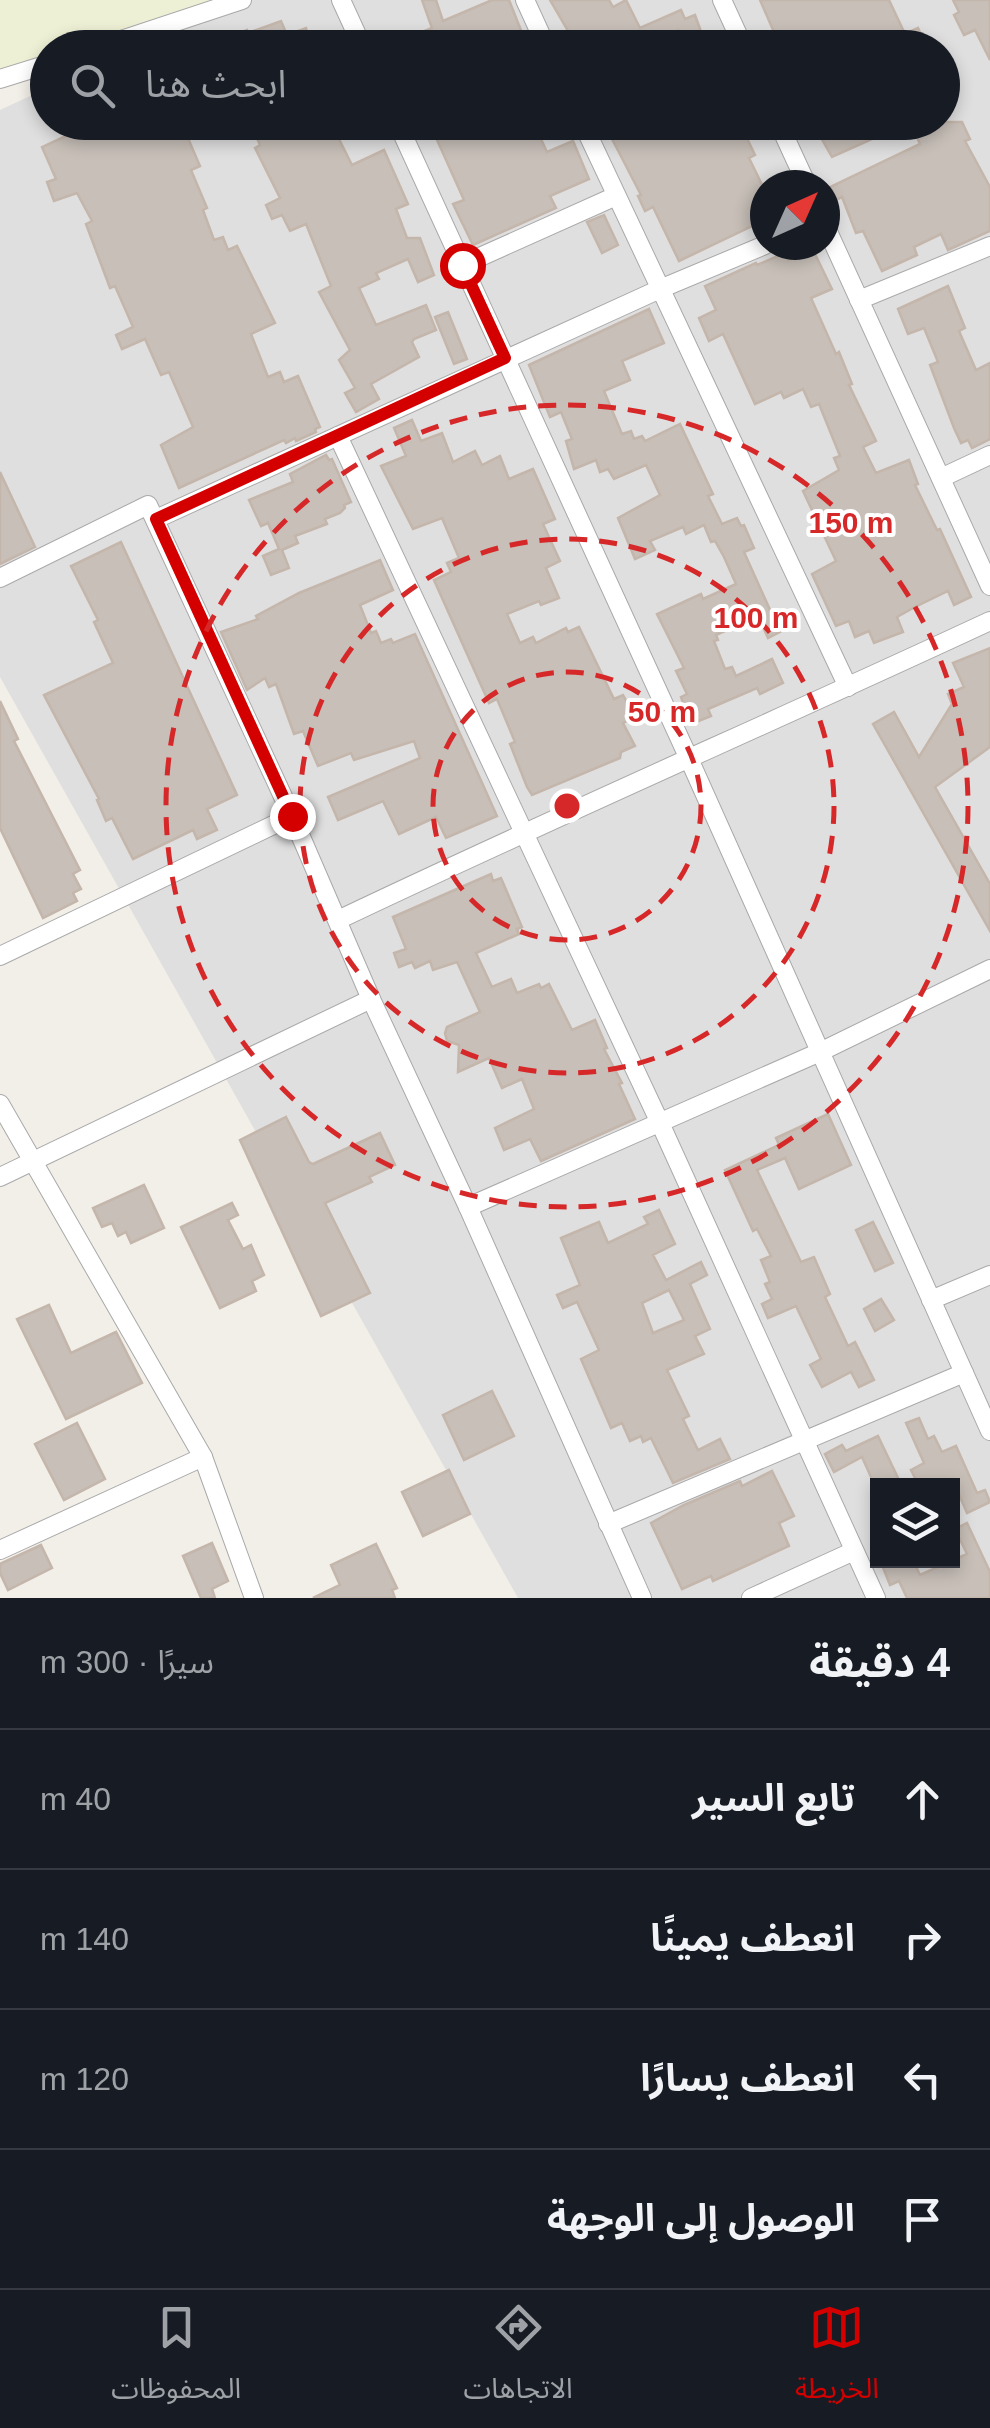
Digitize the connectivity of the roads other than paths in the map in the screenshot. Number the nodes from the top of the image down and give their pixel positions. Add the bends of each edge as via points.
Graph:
1 (242, 0) edge
2 (341, 0) edge
3 (525, 0) edge
4 (722, 0) edge
5 (151, 30) edge
6 (355, 30) edge
7 (539, 30) edge
8 (736, 30) edge
9 (30, 70) edge
10 (0, 79) edge
11 (405, 140) edge
12 (590, 140) edge
13 (786, 140) edge
14 (800, 170) edge
15 (616, 196) junction
16 (990, 246) edge
17 (750, 250) edge
18 (840, 257) edge
19 (462, 265) junction
20 (660, 288) junction
21 (860, 300) junction
22 (505, 358) junction
23 (338, 436) junction
24 (990, 455) edge
25 (940, 478) junction
26 (156, 519) junction
27 (0, 578) edge
28 (990, 586) edge
29 (990, 621) edge
30 (848, 687) junction
31 (690, 760) junction
32 (292, 816) junction
33 (523, 832) junction
34 (338, 920) junction
35 (0, 956) edge
36 (990, 969) edge
37 (370, 998) junction
38 (820, 1052) junction
39 (0, 1104) edge
40 (660, 1123) junction
41 (34, 1162) junction
42 (0, 1177) edge
43 (468, 1208) junction
44 (990, 1275) edge
45 (932, 1300) junction
46 (964, 1372) junction
47 (990, 1432) edge
48 (806, 1442) junction
49 (203, 1457) junction
50 (608, 1524) junction
51 (0, 1550) edge
52 (854, 1550) junction
53 (254, 1598) edge
54 (642, 1598) edge
55 (751, 1598) edge
56 (876, 1598) edge

1 - 5 street
2 - 6 street
3 - 7 street
4 - 8 street
9 - 10 street
11 - 19 street
12 - 15 street
13 - 14 street
15 - 19 street
15 - 20 street
16 - 21 street
17 - 20 street
18 - 21 street
19 - 22 street
20 - 22 street
20 - 30 street
21 - 25 street
22 - 23 street
22 - 31 street
23 - 26 street
23 - 33 street
24 - 25 street
25 - 28 street
26 - 27 street via 148,504
26 - 32 street
29 - 30 street
30 - 31 street
31 - 33 street
31 - 38 street
32 - 34 street
32 - 35 street
33 - 34 street
33 - 40 street
34 - 37 street
36 - 38 street
37 - 41 street
37 - 43 street
38 - 40 street
38 - 45 street
39 - 41 street
40 - 43 street
40 - 48 street
41 - 42 street
41 - 49 street
43 - 50 street
44 - 45 street
45 - 46 street
46 - 47 street
46 - 48 street
48 - 50 street
48 - 52 street
49 - 51 street
49 - 53 street
50 - 54 street
52 - 55 street
52 - 56 street

